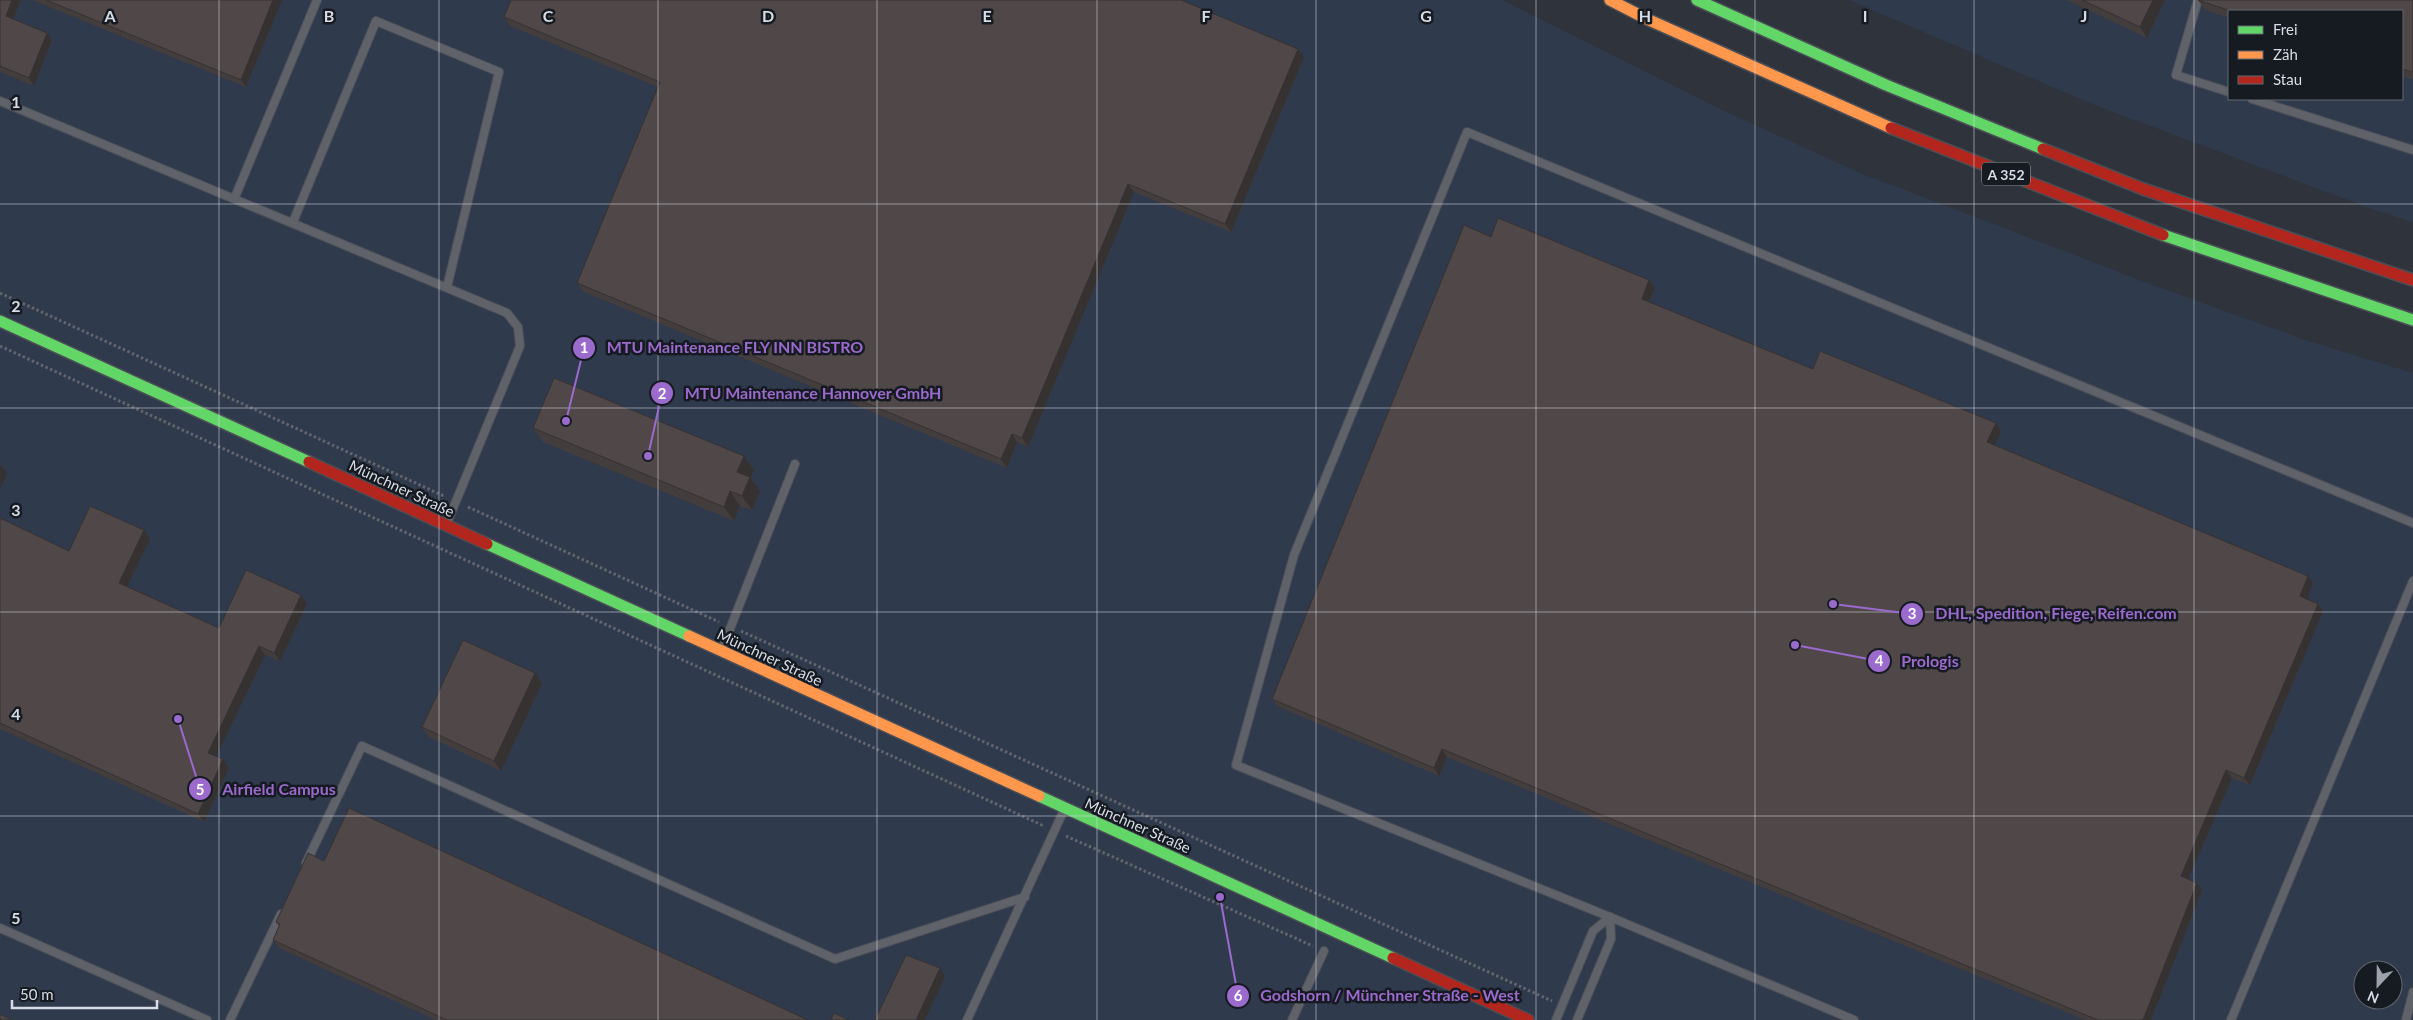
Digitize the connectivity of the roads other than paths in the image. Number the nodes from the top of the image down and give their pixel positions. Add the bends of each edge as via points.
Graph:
1 (317, 0) edge
2 (1610, 0) edge
3 (1697, 0) edge
4 (2198, 0) edge
5 (2228, 92) edge
6 (2255, 100) edge
7 (0, 101) edge
8 (2413, 150) edge
9 (234, 198) junction
10 (293, 222) junction
11 (2413, 280) edge
12 (448, 287) junction
13 (2413, 320) edge
14 (0, 321) edge
15 (794, 464) dead end
16 (2413, 522) edge
17 (446, 525) junction
18 (2413, 581) edge
19 (722, 651) junction
20 (1065, 808) junction
21 (302, 870) edge
22 (1024, 897) junction
23 (286, 905) edge
24 (1610, 917) junction
25 (0, 928) edge
26 (1324, 951) road end
27 (2413, 992) edge
28 (207, 1020) edge
29 (230, 1020) edge
30 (968, 1020) edge
31 (1292, 1020) edge
32 (1528, 1020) edge
33 (1556, 1020) edge
34 (1577, 1020) edge
35 (1854, 1020) edge
36 (2231, 1020) edge
37 (2406, 1020) edge

1 - 9 lane
2 - 13 main road, A 352 via 1884,125 2132,225
3 - 11 main road, A 352 via 1886,85 2143,189
4 - 5 lane via 2176,75
6 - 8 lane
7 - 9 lane
9 - 10 lane
10 - 12 lane
10 - 12 lane via 376,21 499,72
12 - 17 lane via 507,313 518,327 520,346
14 - 17 main road, Münchner Straße
15 - 19 lane
16 - 24 lane via 1467,132 1294,555 1236,765
17 - 19 main road, Münchner Straße
18 - 36 lane
19 - 20 main road, Münchner Straße
20 - 22 lane
20 - 32 main road, Münchner Straße
21 - 22 lane via 362,746 835,959
22 - 30 lane
23 - 29 lane
24 - 33 lane via 1593,931
24 - 34 lane via 1610,939
24 - 35 lane
25 - 28 lane
26 - 31 lane
27 - 37 lane

